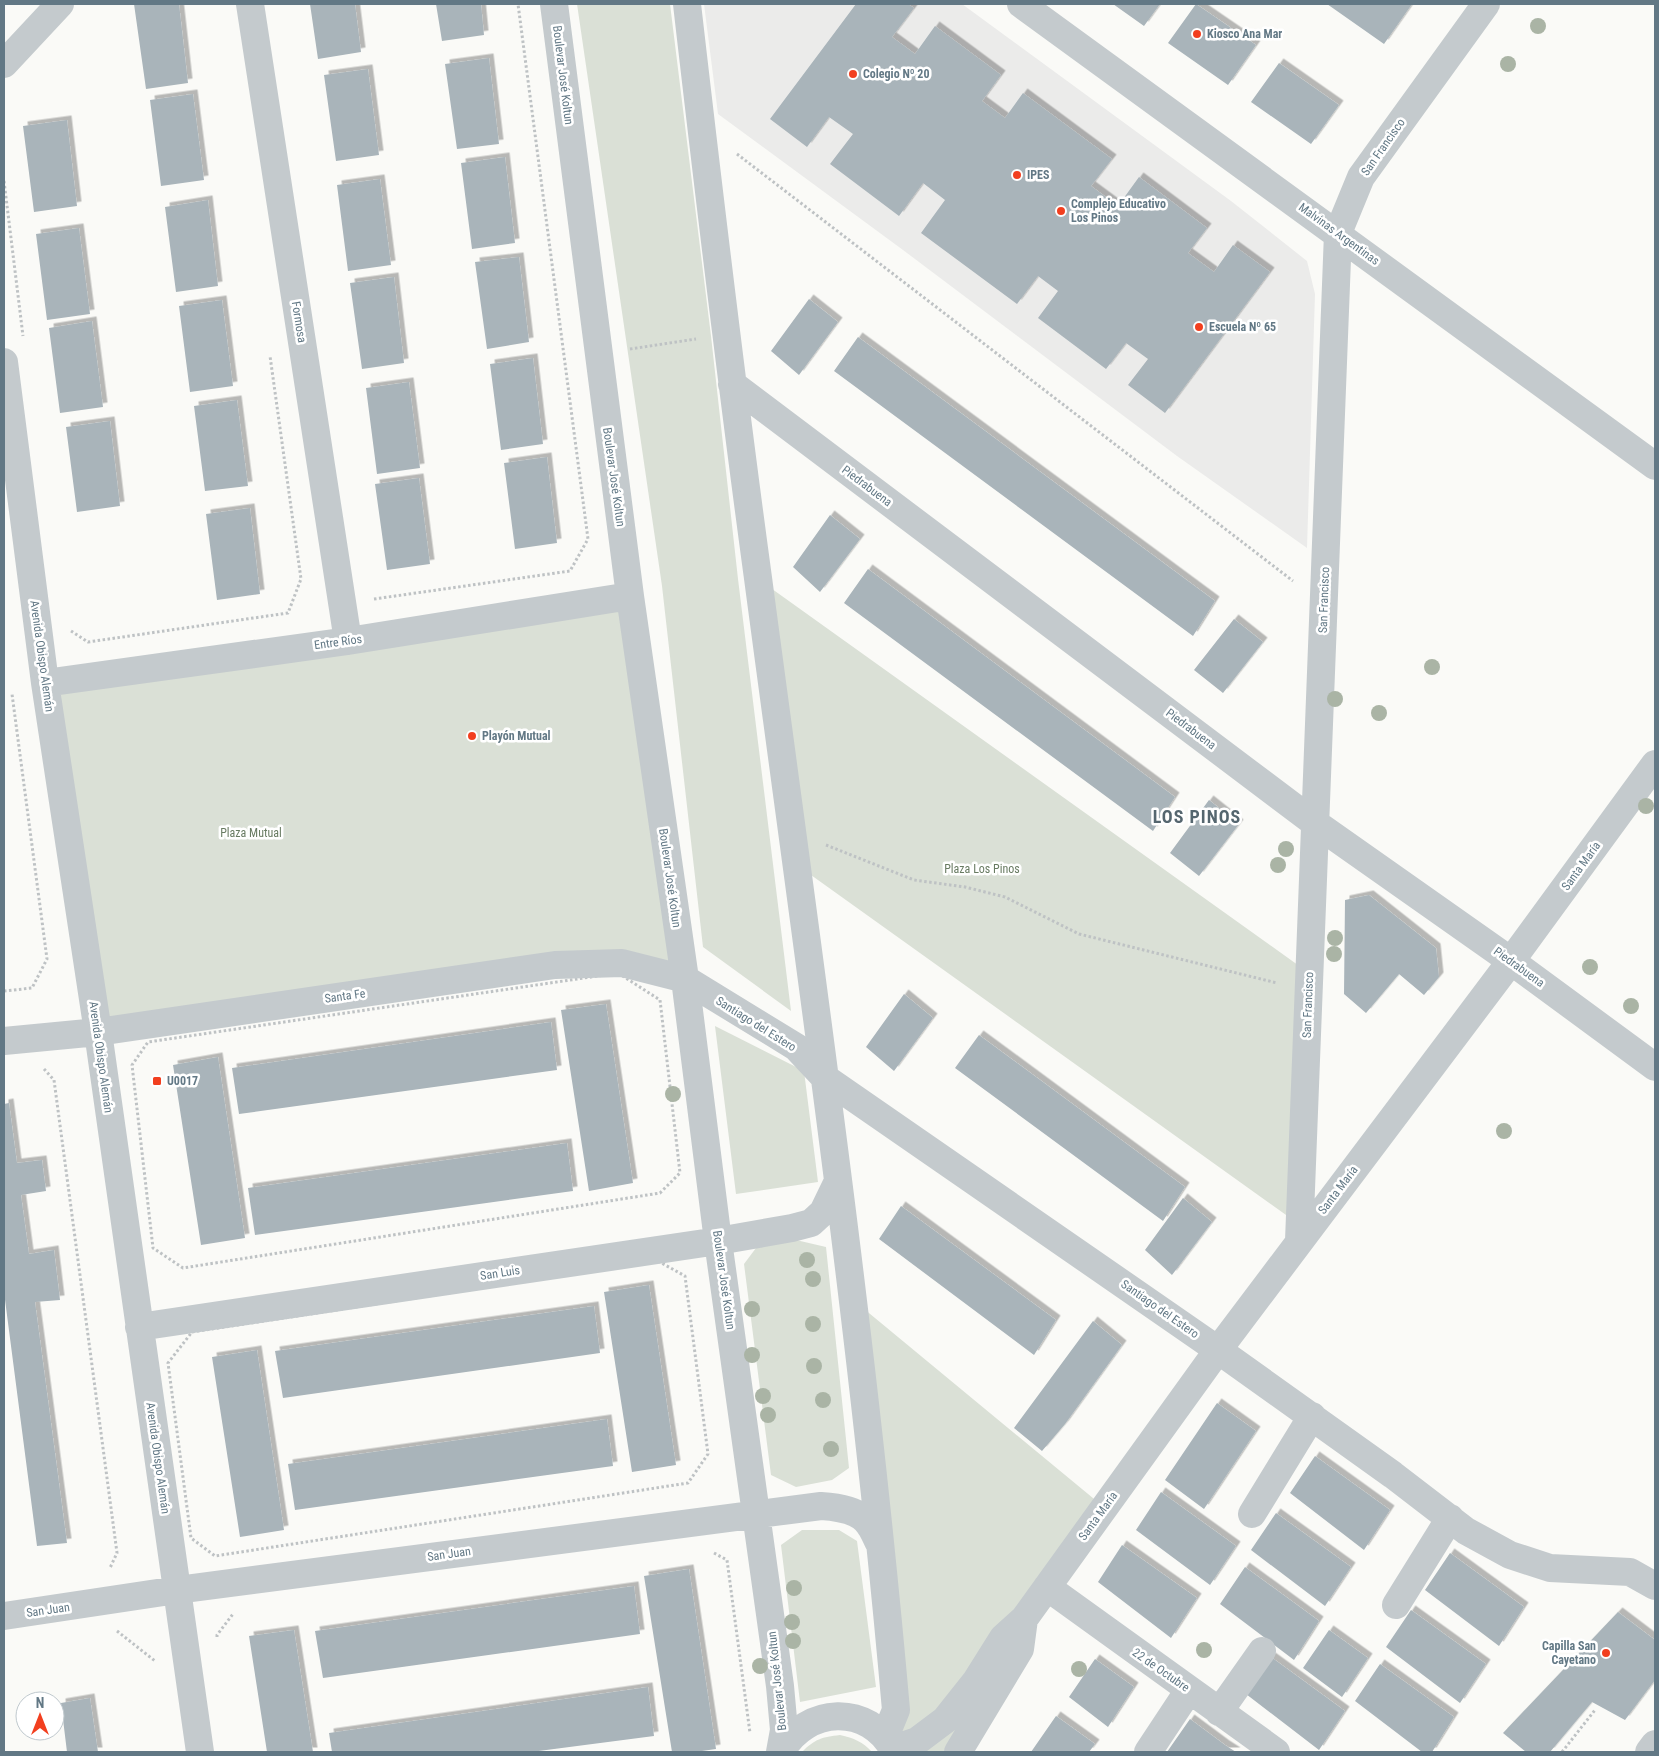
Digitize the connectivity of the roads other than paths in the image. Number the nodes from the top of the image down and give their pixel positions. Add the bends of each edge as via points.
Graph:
1 (60, 4) edge
2 (250, 4) edge
3 (554, 4) edge
4 (687, 4) edge
5 (1021, 4) edge
6 (1486, 4) edge
7 (4, 64) edge
8 (1338, 233) junction
9 (4, 362) edge
10 (732, 384) junction
11 (1655, 466) edge
12 (630, 596) junction
13 (348, 641) junction
14 (45, 682) junction
15 (1655, 764) edge
16 (1315, 823) junction
17 (1511, 961) junction
18 (685, 979) junction
19 (98, 1032) junction
20 (4, 1041) edge
21 (1655, 1067) edge
22 (826, 1078) junction
23 (838, 1181) junction
24 (718, 1240) junction
25 (1299, 1241) junction
26 (139, 1327) junction
27 (1218, 1350) junction
28 (1312, 1416) junction
29 (756, 1514) junction
30 (1252, 1514) dead end
31 (1450, 1518) junction
32 (879, 1543) junction
33 (1655, 1586) edge
34 (1047, 1587) junction
35 (177, 1590) junction
36 (1396, 1605) dead end
37 (4, 1616) edge
38 (1024, 1619) junction
39 (1262, 1651) dead end
40 (1189, 1690) junction
41 (1219, 1712) junction
42 (1655, 1744) edge
43 (891, 1746) edge
44 (200, 1752) edge
45 (781, 1752) edge
46 (958, 1752) edge
47 (1148, 1752) edge
48 (1276, 1752) edge
49 (1649, 1752) edge

1 - 7 street
2 - 13 street, Formosa
3 - 12 street, Boulevar José Koltun
4 - 10 street
5 - 8 street, Malvinas Argentinas
6 - 8 street, San Francisco via 1361,177
8 - 11 street, Malvinas Argentinas
8 - 16 street, San Francisco
9 - 14 street, Avenida Obispo Alemán
10 - 16 street, Piedrabuena
10 - 22 street
12 - 13 street, Entre Ríos
12 - 18 street, Boulevar José Koltun
13 - 14 street, Entre Ríos
14 - 19 street, Avenida Obispo Alemán
15 - 17 street, Santa María
16 - 17 street, Piedrabuena
16 - 25 street, San Francisco
17 - 21 street, Piedrabuena
17 - 25 street, Santa María
18 - 19 street, Santa Fe via 622,963 555,965
18 - 22 street, Santiago del Estero via 796,1047
18 - 24 street, Boulevar José Koltun
19 - 20 street, Santa Fe
19 - 26 street, Avenida Obispo Alemán
22 - 23 street
22 - 27 street, Santiago del Estero
23 - 24 street, San Luis via 824,1212 811,1223
23 - 32 street
24 - 26 street, San Luis
24 - 29 street, Boulevar José Koltun
25 - 27 street, Santa María
26 - 35 street, Avenida Obispo Alemán
27 - 28 street, Santiago del Estero
27 - 34 street, Santa María
28 - 30 street
28 - 31 street, Santiago del Estero
29 - 32 street, San Juan via 821,1506 842,1508 869,1524
29 - 35 street, San Juan
29 - 45 street, Boulevar José Koltun via 780,1686 784,1730
31 - 33 street, Santiago del Estero via 1466,1531 1510,1555 1550,1568 1630,1572
31 - 36 street
32 - 43 street via 896,1710
34 - 38 street, Santa María
34 - 40 street, 22 de Octubre
35 - 37 street, San Juan
35 - 44 street, Avenida Obispo Alemán
38 - 43 street, Santa María via 1003,1638 976,1681 945,1720 917,1741
38 - 46 street, Santa María via 1020,1649
39 - 41 street
40 - 41 street, 22 de Octubre
40 - 47 street
41 - 48 street, 22 de Octubre
42 - 49 street
43 - 45 street via 874,1726 843,1716 820,1718 802,1726

